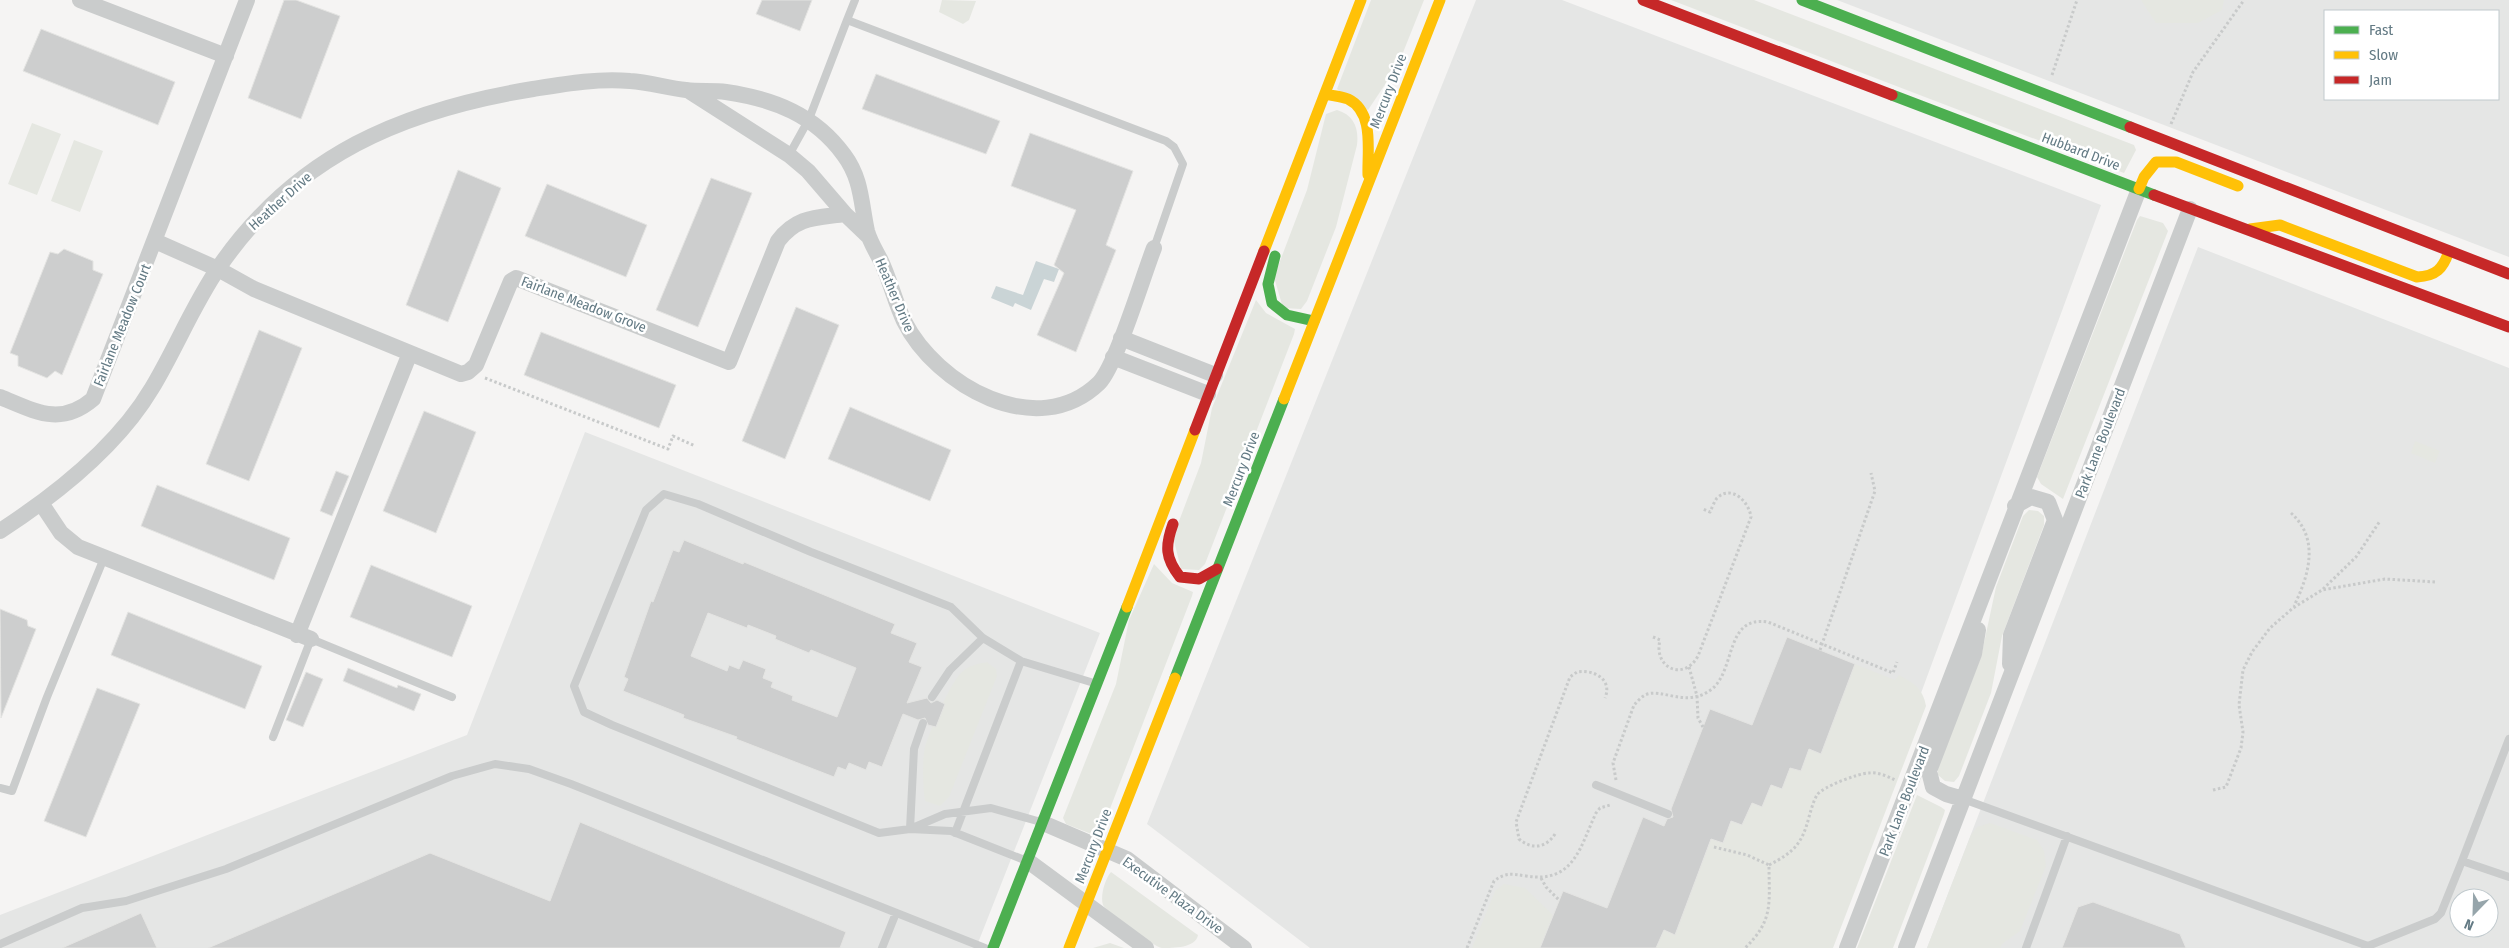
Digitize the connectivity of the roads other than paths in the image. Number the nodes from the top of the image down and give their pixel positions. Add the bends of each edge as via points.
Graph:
1 (80, 0) edge
2 (247, 0) edge
3 (855, 0) edge
4 (1361, 0) edge
5 (1440, 0) edge
6 (1643, 0) edge
7 (1802, 0) edge
8 (847, 20) junction
9 (226, 56) junction
10 (689, 91) junction
11 (1325, 94) junction
12 (809, 120) junction
13 (1314, 121) junction
14 (788, 155) junction
15 (1368, 184) junction
16 (2139, 189) junction
17 (2249, 190) dead end
18 (2190, 209) junction
19 (845, 214) junction
20 (2331, 218) dead end
21 (2376, 222) junction
22 (2246, 230) junction
23 (868, 236) junction
24 (155, 241) junction
25 (1154, 248) joint
26 (2449, 251) junction
27 (218, 269) junction
28 (2509, 274) edge
29 (1314, 321) junction
30 (2509, 328) edge
31 (1121, 338) junction
32 (410, 353) junction
33 (1113, 357) junction
34 (1215, 375) junction
35 (1208, 394) junction
36 (0, 397) edge
37 (1201, 415) junction
38 (1194, 468) dead end
39 (41, 503) junction
40 (2015, 506) junction
41 (1178, 512) dead end
42 (0, 531) edge
43 (104, 558) junction
44 (1217, 569) junction
45 (1983, 598) junction
46 (304, 637) junction
47 (983, 638) junction
48 (1021, 661) junction
49 (2010, 677) junction
50 (1099, 684) junction
51 (452, 697) dead end
52 (932, 697) dead end
53 (923, 723) dead end
54 (272, 737) dead end
55 (2509, 739) edge
56 (1596, 785) dead end
57 (0, 788) edge
58 (1963, 799) junction
59 (962, 812) junction
60 (1668, 814) dead end
61 (1043, 823) junction
62 (910, 829) junction
63 (955, 833) junction
64 (2067, 836) junction
65 (1107, 849) junction
66 (1028, 861) junction
67 (2462, 861) junction
68 (2509, 877) edge
69 (1086, 904) junction
70 (896, 913) junction
71 (0, 944) edge
72 (882, 948) edge
73 (985, 948) edge
74 (993, 948) edge
75 (1069, 948) edge
76 (1146, 948) edge
77 (1244, 948) edge
78 (1847, 948) edge
79 (1906, 948) edge
80 (2026, 948) edge

1 - 9 street
2 - 9 street, Fairlane Meadow Court
3 - 8 lane
4 - 11 street
5 - 15 street, Mercury Drive
6 - 16 street, Hubbard Drive
7 - 21 street
8 - 12 lane
8 - 25 lane via 1166,141 1174,147 1183,164
9 - 24 street, Fairlane Meadow Court
10 - 12 street, Heather Drive via 752,96 779,104
10 - 14 street, Heather Drive
10 - 27 street, Heather Drive via 628,80 570,83 466,102 419,115 380,131 303,178 262,214
11 - 13 street
11 - 15 street via 1350,100 1362,112 1368,129
12 - 14 lane
12 - 23 street, Heather Drive via 845,156 860,186
13 - 29 street via 1301,187 1267,277 1269,298 1280,312
13 - 34 street
14 - 19 street, Heather Drive via 808,171
15 - 29 street, Mercury Drive
16 - 17 street via 2156,162 2176,162
16 - 18 street, Hubbard Drive
16 - 40 street, Park Lane Boulevard
18 - 22 street, Hubbard Drive
18 - 49 street, Park Lane Boulevard
19 - 23 street, Heather Drive
19 - 32 street, Fairlane Meadow Grove via 805,220 788,227 778,241 729,362 516,278 511,281 476,365 468,372 461,374
20 - 21 street
21 - 26 street
22 - 26 street via 2280,225 2417,277 2432,277 2444,267
22 - 30 street, Hubbard Drive
23 - 33 street, Heather Drive via 915,341 933,362 959,383 1015,405 1040,408 1061,405 1081,397 1102,380
24 - 27 street
24 - 36 street, Fairlane Meadow Court via 92,399 80,410 57,416
25 - 31 street, Heather Drive
26 - 28 street
27 - 32 street via 254,289
27 - 39 street, Heather Drive via 151,390 111,440 74,477
29 - 44 street, Mercury Drive
31 - 33 street, Heather Drive
31 - 34 street
32 - 46 street
33 - 35 street
34 - 35 street
35 - 37 street
37 - 38 street
37 - 50 street
39 - 42 street, Heather Drive
39 - 43 street via 60,533 78,547
40 - 45 street, Park Lane Boulevard
40 - 49 street, Park Lane Boulevard via 2031,496 2048,502 2055,520 2011,635
41 - 44 street via 1165,547 1168,564 1180,577 1199,579
43 - 46 street
43 - 57 lane via 12,791
44 - 65 street, Mercury Drive
45 - 58 street, Park Lane Boulevard via 1974,654 1929,771 1933,787
45 - 78 street, Park Lane Boulevard
46 - 51 lane
46 - 54 lane
47 - 48 lane
47 - 52 lane via 950,670
47 - 62 lane via 951,607 698,504 664,494 646,510 574,686 584,712 612,726 878,833
48 - 50 lane
48 - 59 lane
49 - 58 street, Park Lane Boulevard
50 - 61 street
53 - 62 lane via 914,749
55 - 67 lane
56 - 60 lane
58 - 64 lane
58 - 79 street, Park Lane Boulevard
59 - 61 lane via 991,808
59 - 62 lane via 946,814
59 - 63 lane
61 - 65 street, Executive Plaza Drive
61 - 66 street
62 - 63 lane
63 - 66 lane
64 - 67 lane via 2368,946 2435,919 2441,913
64 - 80 lane
65 - 69 street, Mercury Drive
65 - 77 street, Executive Plaza Drive via 1127,859
66 - 69 street
66 - 74 street
67 - 68 lane
69 - 75 street, Mercury Drive
69 - 76 street
70 - 71 lane via 563,781 529,769 496,764 452,776 226,869 126,901 82,908
70 - 72 lane
70 - 73 lane

